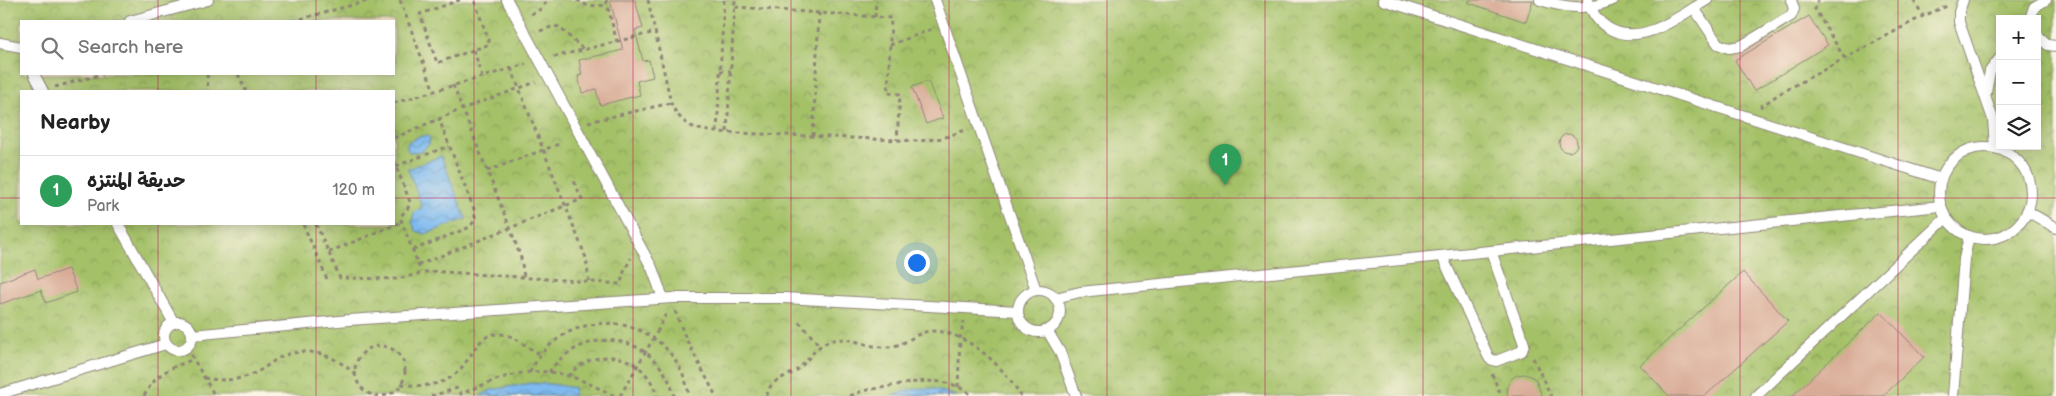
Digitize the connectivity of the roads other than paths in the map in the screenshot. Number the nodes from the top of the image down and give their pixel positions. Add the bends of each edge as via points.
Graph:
1 (208, 0) edge
2 (507, 0) edge
3 (935, 0) edge
4 (1383, 0) edge
5 (1540, 0) edge
6 (1613, 0) edge
7 (1707, 0) edge
8 (1791, 0) edge
9 (2046, 0) edge
10 (1962, 1) edge
11 (1589, 4) edge
12 (1694, 8) junction
13 (2031, 15) edge
14 (134, 20) edge
15 (2041, 39) edge
16 (0, 43) edge
17 (2056, 46) edge
18 (20, 47) edge
19 (20, 47) edge
20 (0, 50) edge
21 (1998, 60) edge
22 (35, 75) edge
23 (42, 90) edge
24 (1986, 97) junction
25 (1995, 148) junction
26 (1941, 179) junction
27 (1941, 206) junction
28 (2027, 211) junction
29 (1946, 218) junction
30 (119, 225) edge
31 (2056, 228) edge
32 (1969, 236) junction
33 (1491, 251) junction
34 (1442, 256) junction
35 (1036, 290) junction
36 (668, 298) junction
37 (1055, 298) junction
38 (1018, 311) junction
39 (174, 323) junction
40 (1047, 330) junction
41 (192, 335) junction
42 (166, 344) junction
43 (0, 394) edge
44 (1076, 396) edge
45 (1756, 396) edge
46 (1953, 396) edge

1 - 14 lane
2 - 36 lane
3 - 35 lane
4 - 26 lane
5 - 11 lane via 1568,8
6 - 11 lane
7 - 12 lane
8 - 12 lane via 1794,9 1791,16 1735,48 1718,44
9 - 13 lane via 2034,7
10 - 24 lane via 1959,12 1961,32
11 - 12 lane via 1602,24 1629,35 1656,29
15 - 17 lane via 2048,45
16 - 18 lane
19 - 20 lane
21 - 24 lane via 1990,71
22 - 23 lane
24 - 25 lane via 1995,129
25 - 26 lane via 1968,150 1951,162
25 - 28 lane via 2010,154 2022,165 2029,179 2031,195
26 - 27 lane
27 - 29 lane
27 - 33 lane
28 - 31 lane
28 - 32 lane via 2018,225 2003,235 1986,239
29 - 32 lane
29 - 45 lane
30 - 39 lane
32 - 46 lane via 1964,259
33 - 34 lane
33 - 34 lane via 1524,341 1519,353 1492,361
34 - 37 lane via 1080,292
35 - 37 lane via 1046,291
35 - 38 lane via 1025,295
36 - 38 lane via 784,298
36 - 41 lane via 349,320
37 - 40 lane via 1059,316
38 - 40 lane via 1025,326 1036,331
39 - 41 lane via 187,326
39 - 42 lane via 165,331
40 - 44 lane via 1060,352
41 - 42 lane via 187,347 178,350
42 - 43 lane

